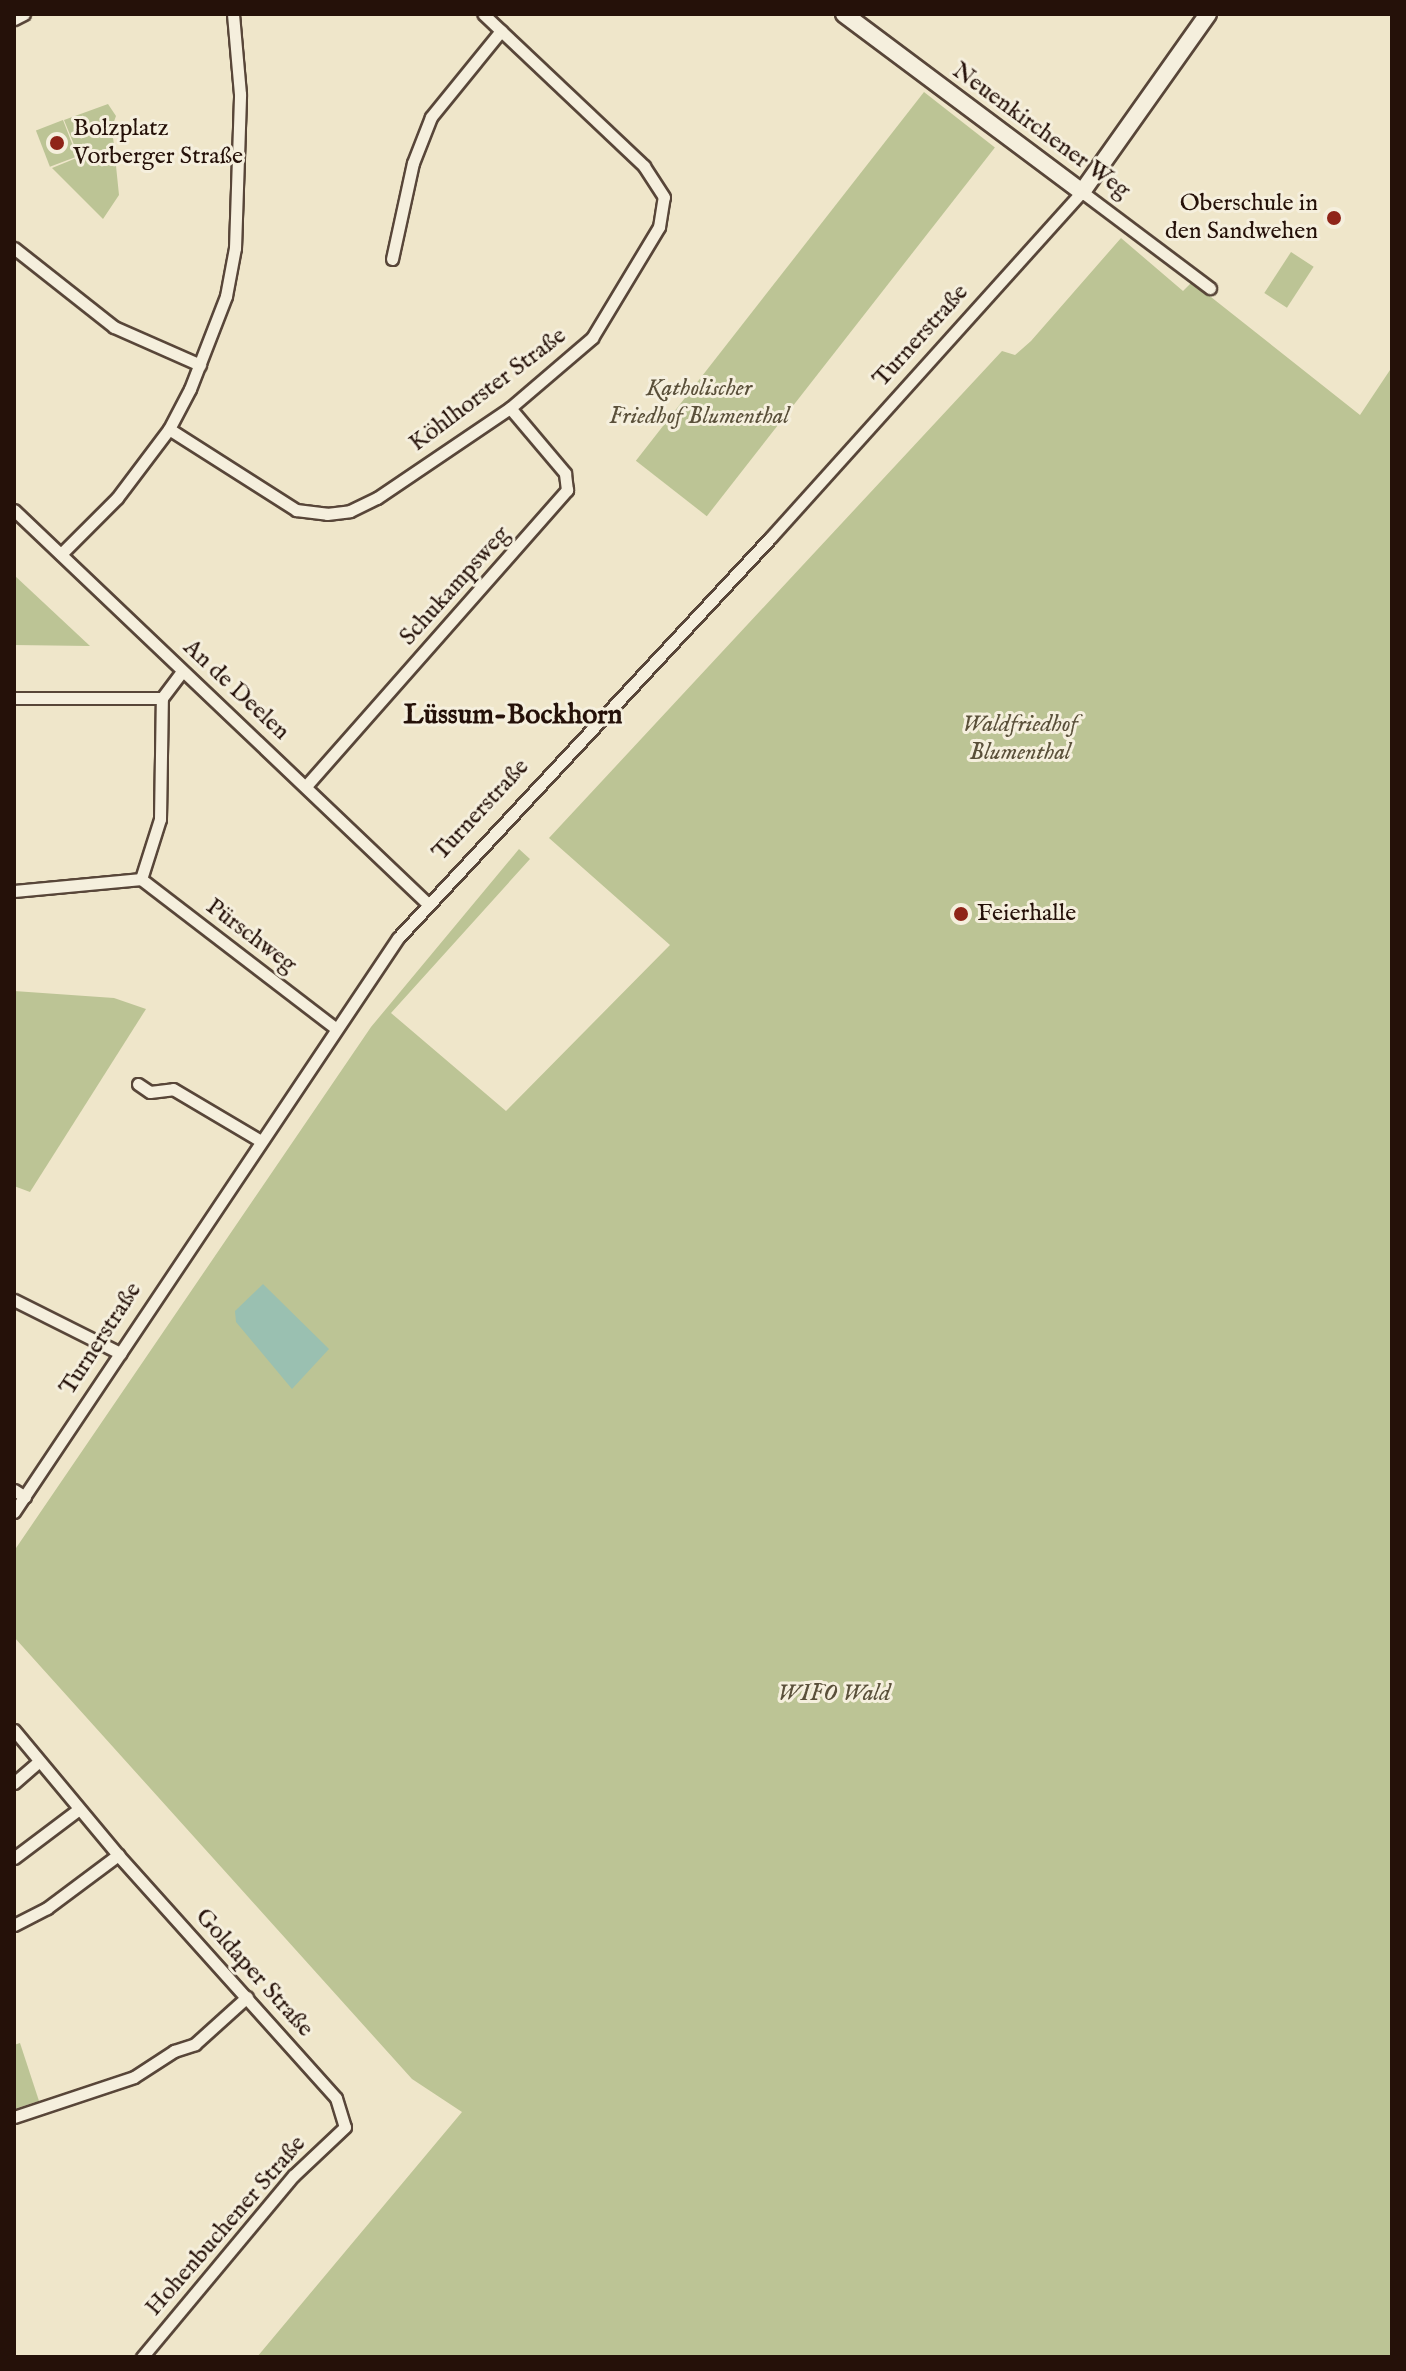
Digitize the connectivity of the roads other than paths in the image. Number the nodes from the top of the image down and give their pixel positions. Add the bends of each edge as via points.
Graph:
1 (24, 14) edge
2 (233, 14) edge
3 (483, 14) edge
4 (844, 14) edge
5 (1208, 14) edge
6 (14, 19) edge
7 (501, 31) junction
8 (1082, 192) junction
9 (14, 248) edge
10 (392, 259) dead end
11 (1210, 288) dead end
12 (200, 365) junction
13 (510, 408) junction
14 (169, 429) junction
15 (14, 510) edge
16 (61, 554) junction
17 (182, 671) junction
18 (14, 698) edge
19 (162, 698) junction
20 (306, 786) junction
21 (141, 879) junction
22 (14, 891) edge
23 (427, 903) junction
24 (335, 1028) junction
25 (138, 1084) dead end
26 (261, 1141) junction
27 (14, 1300) edge
28 (120, 1353) junction
29 (19, 1494) edge
30 (14, 1512) edge
31 (14, 1730) edge
32 (39, 1761) junction
33 (14, 1783) edge
34 (79, 1809) junction
35 (118, 1855) junction
36 (14, 1858) edge
37 (14, 1925) edge
38 (247, 1997) junction
39 (14, 2117) edge
40 (345, 2127) joint
41 (142, 2357) edge

1 - 6 street
2 - 12 street via 240,94 235,248 226,296
3 - 7 street, Köhlhorster Straße
4 - 8 street, Neuenkirchener Weg
5 - 8 street, Turnerstraße
7 - 10 street via 431,117 413,163
7 - 13 street, Köhlhorster Straße via 653,175 664,208 659,227 592,338
8 - 11 street, Neuenkirchener Weg
8 - 23 street, Turnerstraße via 771,537
9 - 12 street via 114,327
12 - 14 street
13 - 14 street, Köhlhorster Straße via 377,498 327,514 285,505
13 - 20 street, Schukampsweg via 565,473 567,490
14 - 16 street via 117,498
15 - 16 street, An de Deelen
16 - 17 street, An de Deelen
17 - 19 street
17 - 20 street, An de Deelen
18 - 19 street
19 - 21 street via 160,819
20 - 23 street, An de Deelen
21 - 22 street
21 - 24 street, Pürschweg
23 - 24 street, Turnerstraße
24 - 26 street, Turnerstraße
25 - 26 street via 150,1092 173,1089
26 - 28 street, Turnerstraße
27 - 28 street
28 - 29 street, Turnerstraße
29 - 30 street, Turnerstraße
31 - 32 street, Goldaper Straße
32 - 33 street
32 - 34 street, Goldaper Straße
34 - 35 street, Goldaper Straße
34 - 36 street
35 - 37 street via 60,1900
35 - 38 street, Goldaper Straße
38 - 39 street via 195,2044 134,2077
38 - 40 street, Goldaper Straße via 336,2098
40 - 41 street, Hohenbuchener Straße via 293,2176

